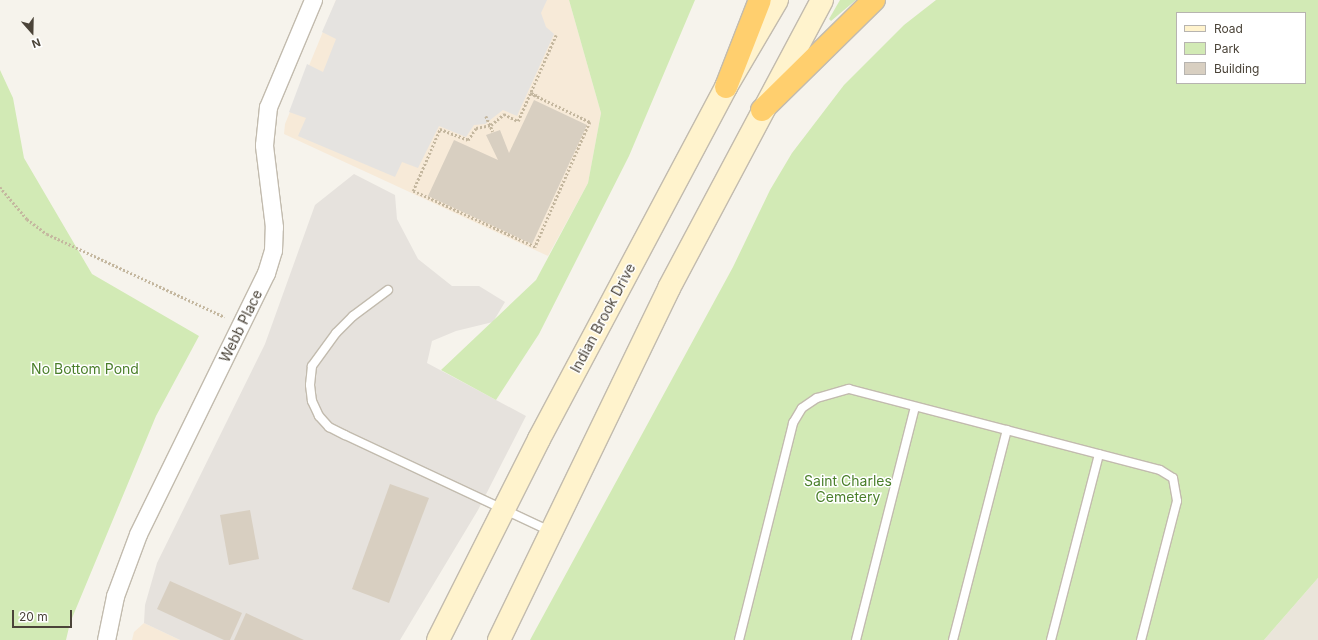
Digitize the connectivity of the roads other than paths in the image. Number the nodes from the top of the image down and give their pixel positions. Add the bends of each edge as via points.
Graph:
1 (313, 0) edge
2 (760, 0) edge
3 (777, 0) edge
4 (822, 0) edge
5 (874, 0) edge
6 (726, 87) junction
7 (762, 110) junction
8 (388, 290) dead end
9 (915, 406) junction
10 (1007, 430) junction
11 (1098, 454) junction
12 (504, 509) junction
13 (550, 532) junction
14 (106, 640) edge
15 (438, 640) edge
16 (499, 640) edge
17 (739, 640) edge
18 (856, 640) edge
19 (953, 640) edge
20 (1051, 640) edge
21 (1141, 640) edge

1 - 14 street, Webb Place via 274,87 268,107 264,145 273,203 273,250 257,297 138,534 115,596
2 - 6 highway
3 - 6 main road, Indian Brook Drive
4 - 7 main road
5 - 7 highway
6 - 12 main road, Indian Brook Drive
7 - 13 main road via 669,288
8 - 12 lane via 353,316 336,333 312,366 312,402 319,416 329,427
9 - 10 lane
9 - 17 lane via 849,389 817,398 802,408 793,423
9 - 18 lane
10 - 11 lane
10 - 19 lane
11 - 20 lane
11 - 21 lane via 1160,470 1173,478 1176,488 1177,501
12 - 13 lane
12 - 15 main road, Indian Brook Drive
13 - 16 main road

